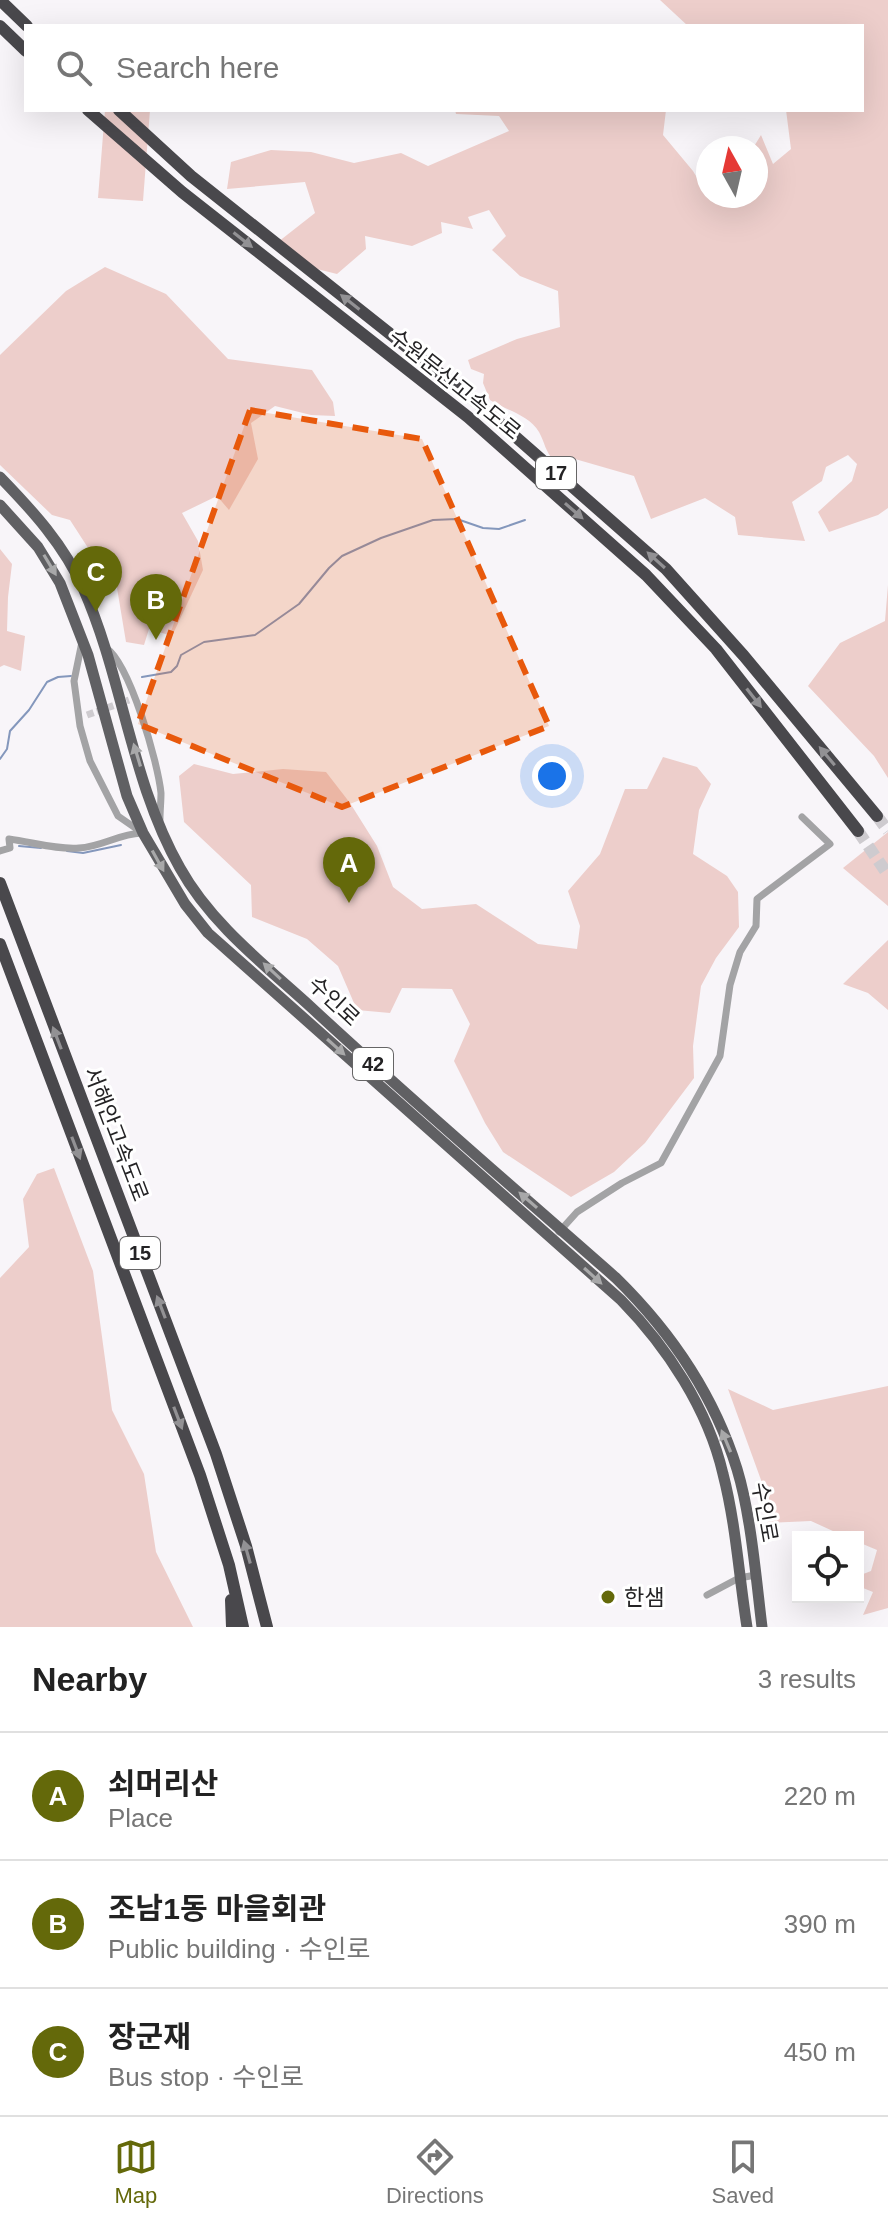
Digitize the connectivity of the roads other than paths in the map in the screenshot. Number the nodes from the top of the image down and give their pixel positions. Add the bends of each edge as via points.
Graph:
1 (0, 0) edge
2 (25, 24) edge
3 (0, 26) edge
4 (24, 49) edge
5 (90, 112) edge
6 (121, 112) edge
7 (0, 477) edge
8 (0, 505) edge
9 (83, 640) junction
10 (103, 646) junction
11 (877, 816) tunnel mouth
12 (802, 817) dead end
13 (160, 825) junction
14 (858, 831) tunnel mouth
15 (143, 833) junction
16 (0, 851) edge
17 (0, 883) edge
18 (0, 944) edge
19 (561, 1229) junction
20 (554, 1240) junction
21 (229, 1565) junction
22 (756, 1575) junction
23 (739, 1578) junction
24 (707, 1595) dead end
25 (232, 1627) edge
26 (243, 1627) edge
27 (267, 1627) edge
28 (747, 1627) edge
29 (762, 1627) edge

1 - 2 highway
3 - 4 highway
5 -> 14 highway, 수원문산고속도로 / 17 via 182,192 468,417 646,575 716,649
11 -> 6 highway, 수원문산고속도로 / 17 via 666,569 476,402 191,176
7 - 10 main road, 수인로 / 42 via 30,508 72,568
8 -> 9 main road, 수인로 / 42 via 52,567
9 - 15 main road, 수인로 / 42 via 127,796
9 - 15 street via 74,681 90,761 118,816
13 -> 10 main road, 수인로 / 42
10 - 13 street via 132,685 157,771
12 - 19 street via 830,844 757,899 756,926 740,952 730,985 720,1056 661,1163 577,1212
19 -> 13 main road, 수인로 / 42 via 230,932 180,868
15 - 16 street via 80,848 9,839 10,848
15 -> 20 main road, 수인로 / 42 via 208,933
27 -> 17 highway, 서해안고속도로 / 15 via 216,1454
18 -> 21 highway, 서해안고속도로 / 15
19 - 20 street
22 -> 19 main road, 수인로 / 42 via 737,1469 704,1391 651,1313
20 -> 23 main road, 수인로 / 42 via 642,1322 692,1397 723,1474
21 - 25 highway
21 - 26 highway, 서해안고속도로 / 15
22 - 23 street
22 - 29 main road, 수인로 / 42
23 - 24 street
23 - 28 main road, 수인로 / 42

